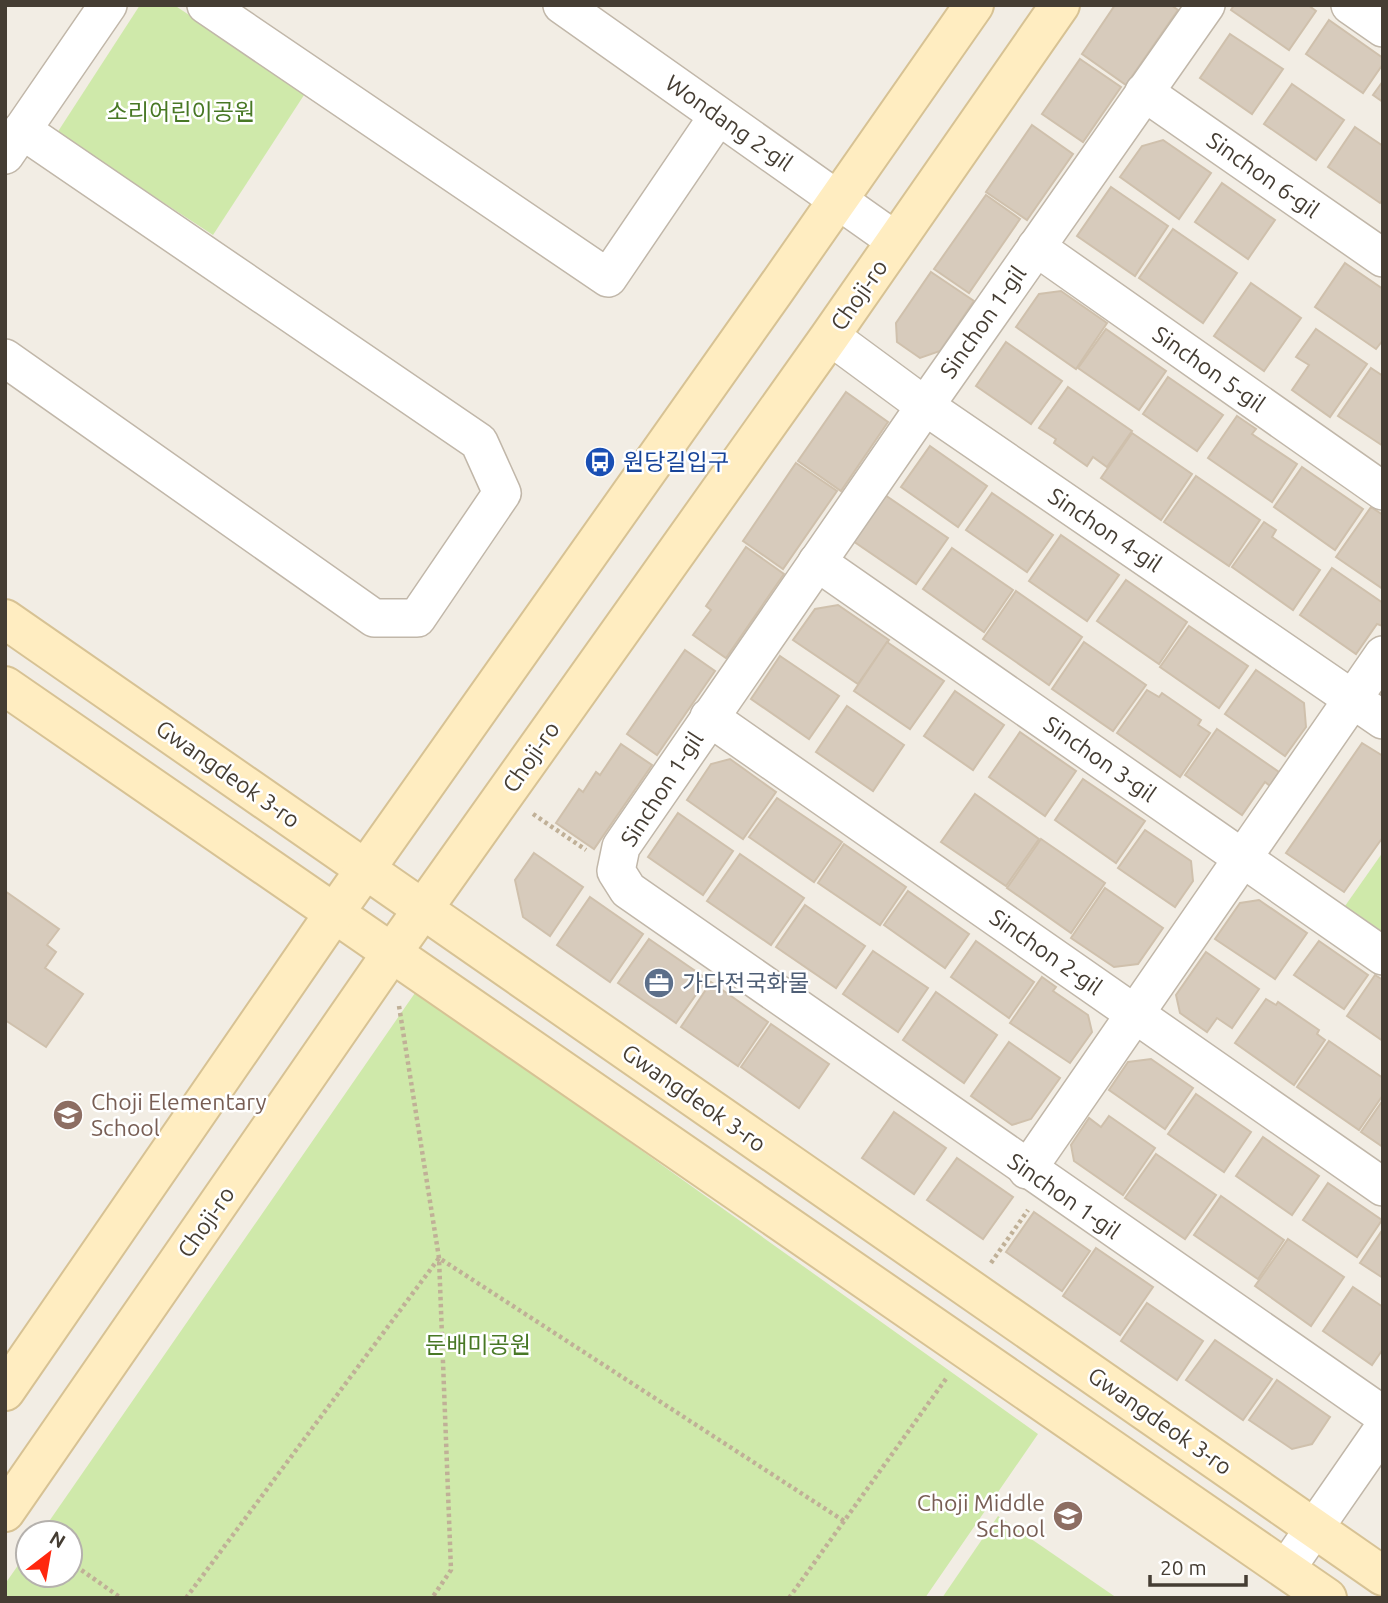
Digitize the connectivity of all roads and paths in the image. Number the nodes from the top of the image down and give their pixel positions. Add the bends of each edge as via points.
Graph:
1 (108, 5) edge
2 (206, 5) edge
3 (562, 5) edge
4 (974, 5) edge
5 (1060, 5) edge
6 (1206, 5) edge
7 (1350, 5) edge
8 (1383, 28) edge
9 (1144, 92) junction
10 (718, 116) junction
11 (14, 142) edge
12 (838, 200) junction
13 (896, 241) junction
14 (1036, 247) junction
15 (1383, 258) edge
16 (830, 336) junction
17 (5, 358) edge
18 (925, 406) junction
19 (1383, 491) edge
20 (817, 562) junction
21 (5, 619) edge
22 (1383, 655) edge
23 (5, 686) edge
24 (1353, 698) junction
25 (709, 717) junction
26 (1383, 720) edge
27 (505, 794) junction
28 (1242, 858) junction
29 (365, 870) junction
30 (616, 871) junction
31 (423, 910) junction
32 (333, 915) junction
33 (391, 954) junction
34 (1383, 956) edge
35 (1135, 1014) junction
36 (1036, 1176) junction
37 (1383, 1187) edge
38 (439, 1258) junction
39 (972, 1292) junction
40 (967, 1350) junction
41 (5, 1391) edge
42 (1383, 1415) edge
43 (1383, 1429) edge
44 (5, 1511) edge
45 (844, 1521) junction
46 (1314, 1528) junction
47 (1286, 1569) junction
48 (84, 1572) edge
49 (1383, 1576) edge
50 (121, 1598) edge
51 (186, 1598) edge
52 (432, 1598) edge
53 (789, 1598) edge
54 (1327, 1598) edge

1 - 11 street
2 - 10 street via 608,278
3 - 10 street, Wondang 2-gil
4 - 12 street
5 - 13 street, Choji-ro
6 - 9 street, Sinchon 1-gil
7 - 8 street
9 - 14 street, Sinchon 1-gil
9 - 15 street, Sinchon 6-gil
10 - 12 street, Wondang 2-gil
11 - 17 street via 480,442 502,493 417,618 374,618
12 - 13 street, Wondang 2-gil
12 - 29 street
13 - 16 street, Choji-ro
14 - 18 street, Sinchon 1-gil
14 - 19 street, Sinchon 5-gil
16 - 18 street, Sinchon 4-gil
16 - 27 street, Choji-ro
18 - 20 street, Sinchon 1-gil
18 - 24 street, Sinchon 4-gil
20 - 25 street, Sinchon 1-gil
20 - 28 street, Sinchon 3-gil
21 - 29 street, Gwangdeok 3-ro
22 - 24 street
23 - 32 street
24 - 26 street, Sinchon 4-gil
24 - 28 street
25 - 30 street, Sinchon 1-gil via 621,847
25 - 35 street, Sinchon 2-gil
27 - 30 path
27 - 31 street, Choji-ro
28 - 34 street, Sinchon 3-gil
28 - 35 street
29 - 31 street, Gwangdeok 3-ro
29 - 32 street
30 - 36 street, Sinchon 1-gil via 628,890
31 - 33 street, Choji-ro
31 - 39 street, Gwangdeok 3-ro
32 - 33 street
32 - 41 street
33 - 38 path
33 - 40 street
33 - 44 street, Choji-ro
35 - 36 street
35 - 37 street, Sinchon 2-gil
36 - 39 path
36 - 42 street, Sinchon 1-gil
38 - 45 path
38 - 51 path
38 - 52 path via 451,1570
39 - 46 street, Gwangdeok 3-ro
40 - 45 path
40 - 47 street
43 - 46 street
45 - 53 path
46 - 47 street
46 - 49 street, Gwangdeok 3-ro
47 - 54 street
48 - 50 path

